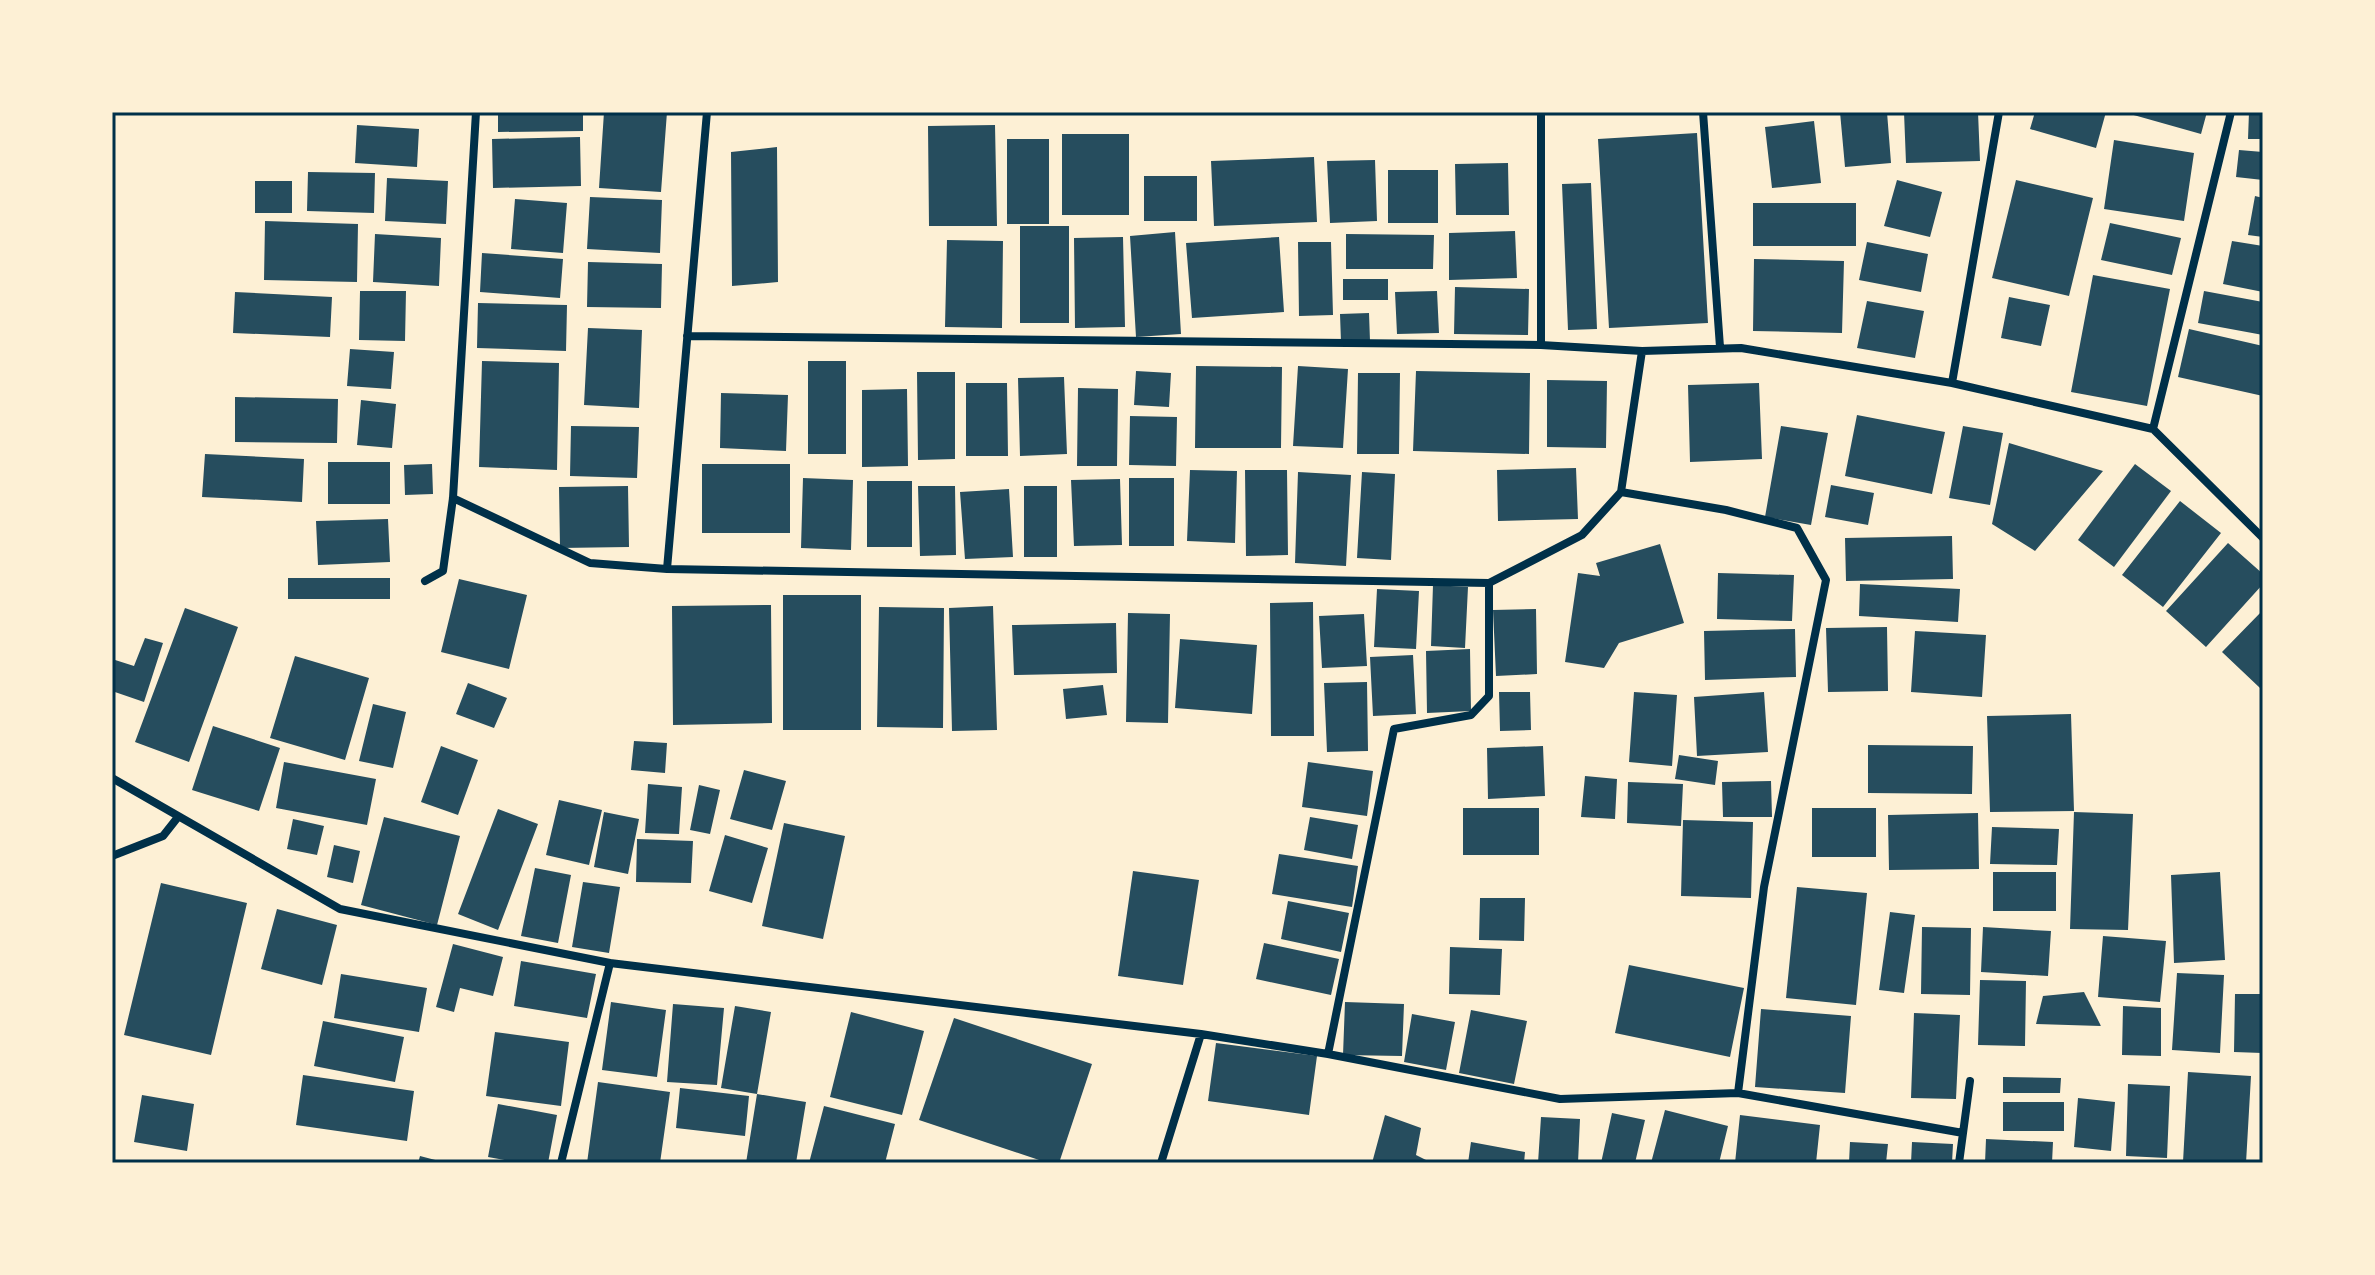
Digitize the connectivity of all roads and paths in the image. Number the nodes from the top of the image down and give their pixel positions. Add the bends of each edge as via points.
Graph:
1 (476, 112) edge
2 (707, 112) edge
3 (1541, 112) edge
4 (1703, 112) edge
5 (1999, 112) edge
6 (2231, 112) edge
7 (687, 336) junction
8 (1541, 345) junction
9 (1720, 347) junction
10 (1642, 351) junction
11 (1952, 383) junction
12 (2153, 429) junction
13 (1621, 492) junction
14 (453, 498) junction
15 (2263, 538) edge
16 (667, 569) junction
17 (425, 581) dead end
18 (1489, 583) junction
19 (112, 778) edge
20 (178, 817) junction
21 (112, 856) edge
22 (610, 963) junction
23 (1201, 1034) junction
24 (1328, 1054) junction
25 (1970, 1081) dead end
26 (1738, 1093) junction
27 (1963, 1133) junction
28 (561, 1163) edge
29 (1161, 1163) edge
30 (1959, 1163) edge

1 - 14 street
2 - 7 street
3 - 8 street
4 - 9 street
5 - 11 street
6 - 12 street
7 - 8 street
7 - 16 street
8 - 10 street
9 - 10 street
9 - 11 street
10 - 13 street
11 - 12 street
12 - 15 street
13 - 18 street via 1582,535
13 - 26 street via 1797,528 1826,580 1764,887
14 - 16 street via 590,563
14 - 17 street via 443,571
16 - 18 street
18 - 24 street via 1489,696 1471,715 1394,729
19 - 20 street
20 - 21 street via 163,836
20 - 22 street via 340,909
22 - 23 street
22 - 28 street
23 - 24 street
23 - 29 street
24 - 26 street via 1560,1099
25 - 27 street
26 - 27 street
27 - 30 street

